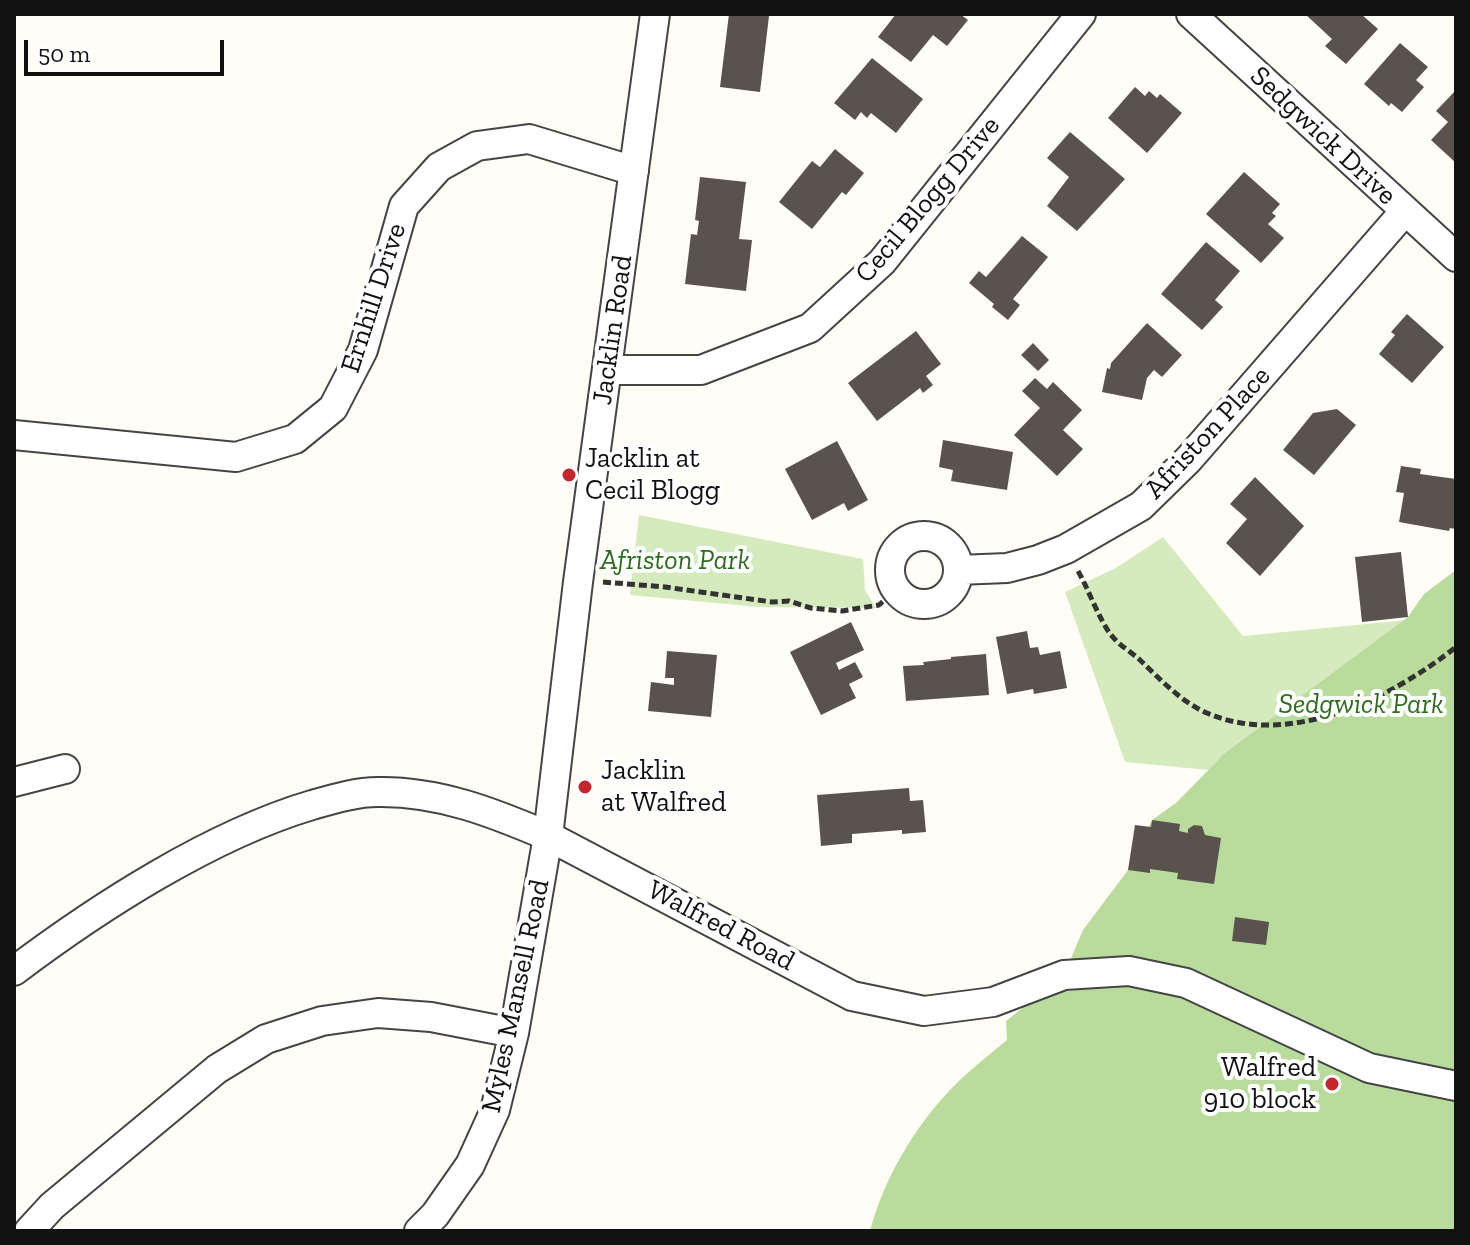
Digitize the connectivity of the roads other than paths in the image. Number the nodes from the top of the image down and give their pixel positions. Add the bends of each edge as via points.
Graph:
1 (655, 14) edge
2 (1081, 14) edge
3 (1191, 14) edge
4 (634, 171) junction
5 (1405, 211) junction
6 (1456, 257) edge
7 (607, 370) junction
8 (14, 435) edge
9 (958, 570) junction
10 (65, 769) dead end
11 (14, 782) edge
12 (548, 836) junction
13 (14, 971) edge
14 (514, 1033) junction
15 (1456, 1086) edge
16 (29, 1231) edge
17 (419, 1231) edge

1 - 4 street, Jacklin Road
2 - 7 street, Cecil Blogg Drive via 882,262 810,328 701,370
3 - 5 street, Sedgwick Drive
4 - 7 street, Jacklin Road
4 - 8 street, Ernhill Drive via 529,139 477,146 439,167 404,206 363,350 333,408 295,439 236,457
5 - 6 street, Sedgwick Drive
5 - 9 street, Afriston Place via 1141,506 1066,549 1007,568
7 - 12 street, Jacklin Road
9 - 9 street via 947,596 934,603 906,600 890,578 896,550 920,536 947,545
10 - 11 street
12 - 13 street, Walfred Road via 459,802 421,794 376,792 334,799 237,832 96,914
12 - 14 street, Myles Mansell Road
12 - 15 street, Walfred Road via 852,996 924,1011 993,1002 1064,975 1129,971 1186,983 1369,1068
14 - 16 street via 378,1013 322,1021 266,1039 217,1069 63,1196
14 - 17 street, Myles Mansell Road via 495,1110 470,1165

